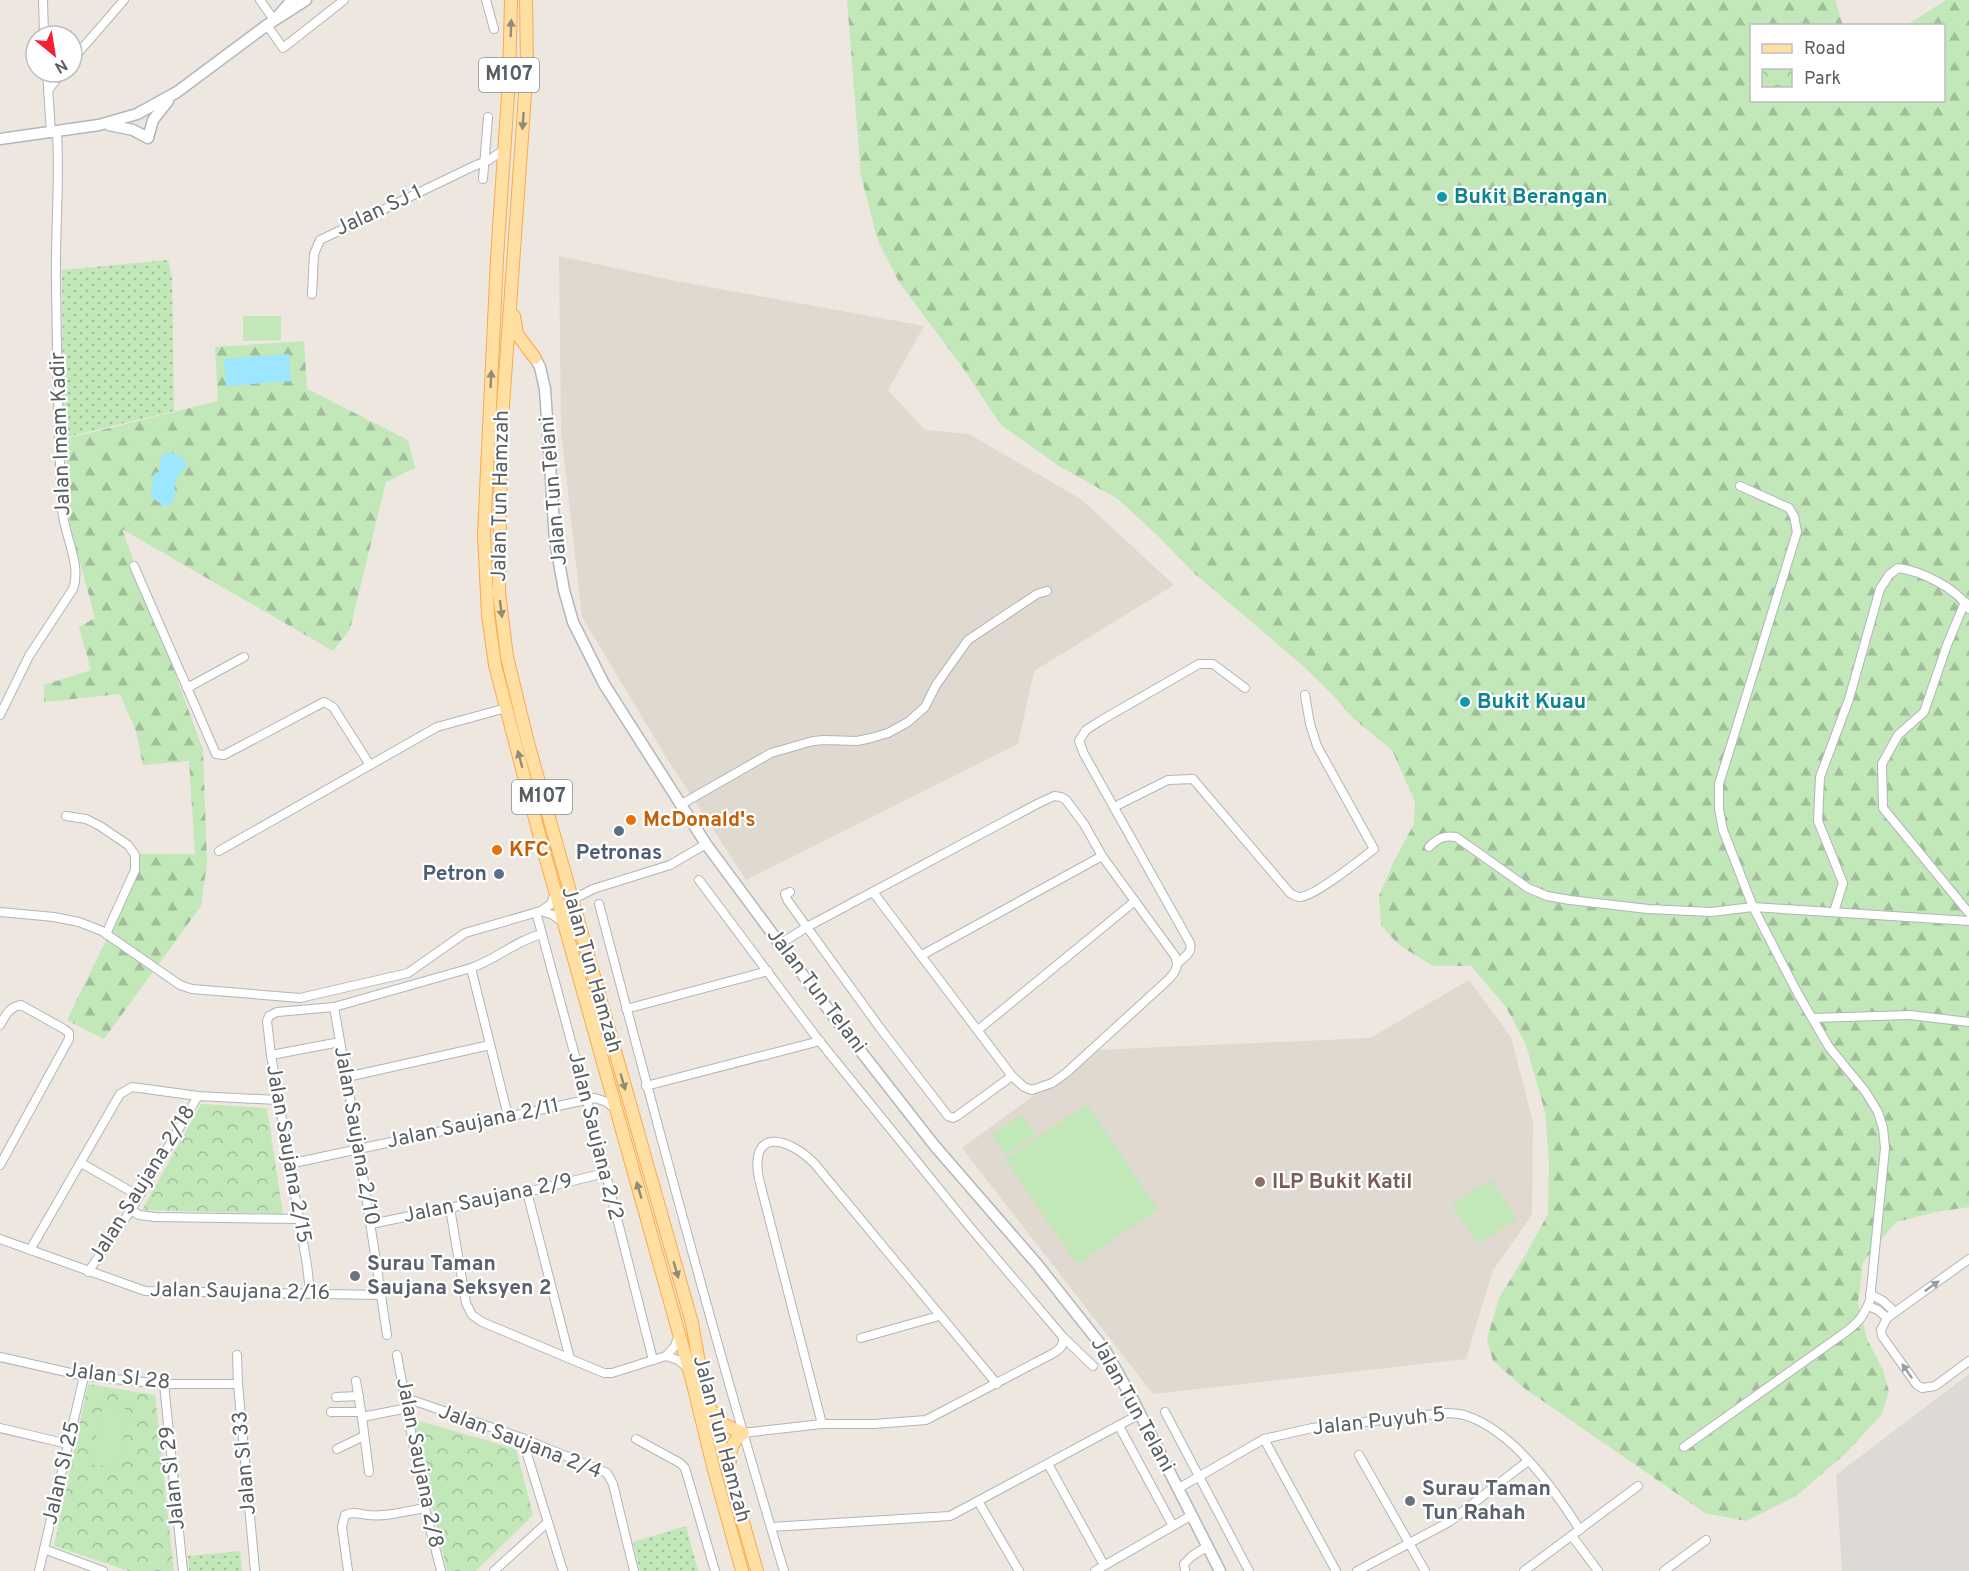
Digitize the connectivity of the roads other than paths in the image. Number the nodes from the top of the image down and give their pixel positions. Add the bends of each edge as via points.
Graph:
1 (44, 0) edge
2 (123, 0) edge
3 (260, 0) edge
4 (292, 0) edge
5 (306, 0) edge
6 (344, 0) edge
7 (486, 0) edge
8 (511, 0) edge
9 (526, 0) edge
10 (272, 21) junction
11 (44, 24) edge
12 (494, 29) dead end
13 (84, 46) edge
14 (48, 84) edge
15 (52, 84) edge
16 (49, 88) junction
17 (177, 92) junction
18 (488, 117) dead end
19 (99, 125) junction
20 (54, 132) junction
21 (0, 139) edge
22 (505, 149) junction
23 (487, 161) junction
24 (503, 173) junction
25 (483, 179) dead end
26 (514, 254) junction
27 (312, 294) dead end
28 (535, 358) junction
29 (501, 434) junction
30 (1740, 486) dead end
31 (134, 566) dead end
32 (1047, 591) dead end
33 (1967, 606) edge
34 (244, 657) dead end
35 (187, 688) junction
36 (1245, 688) dead end
37 (1305, 695) dead end
38 (506, 708) junction
39 (0, 715) edge
40 (370, 765) junction
41 (680, 805) junction
42 (1114, 807) junction
43 (66, 816) dead end
44 (706, 844) junction
45 (1429, 847) dead end
46 (219, 851) dead end
47 (1102, 856) junction
48 (699, 880) dead end
49 (790, 892) dead end
50 (873, 892) junction
51 (555, 893) junction
52 (572, 900) junction
53 (1135, 901) junction
54 (599, 904) dead end
55 (1753, 907) junction
56 (0, 912) edge
57 (539, 912) junction
58 (1834, 912) junction
59 (1969, 913) edge
60 (1969, 921) edge
61 (564, 922) junction
62 (807, 927) junction
63 (106, 934) junction
64 (542, 934) junction
65 (780, 944) junction
66 (922, 955) junction
67 (1178, 963) junction
68 (471, 968) junction
69 (768, 971) junction
70 (267, 996) junction
71 (334, 1008) junction
72 (626, 1009) junction
73 (273, 1014) junction
74 (1813, 1018) junction
75 (1969, 1022) edge
76 (0, 1025) edge
77 (978, 1030) junction
78 (820, 1041) junction
79 (340, 1042) junction
80 (490, 1045) junction
81 (271, 1055) junction
82 (1012, 1076) junction
83 (347, 1077) junction
84 (607, 1078) junction
85 (646, 1086) junction
86 (198, 1096) junction
87 (591, 1099) junction
88 (278, 1100) junction
89 (616, 1110) junction
90 (508, 1116) junction
91 (359, 1149) junction
92 (81, 1163) junction
93 (289, 1164) junction
94 (0, 1165) edge
95 (605, 1173) junction
96 (527, 1192) junction
97 (139, 1196) junction
98 (450, 1208) junction
99 (131, 1210) junction
100 (299, 1219) junction
101 (371, 1224) junction
102 (0, 1239) edge
103 (30, 1250) junction
104 (1969, 1259) edge
105 (88, 1272) junction
106 (310, 1292) junction
107 (1870, 1294) junction
108 (381, 1295) junction
109 (1868, 1306) junction
110 (1891, 1315) junction
111 (939, 1316) junction
112 (692, 1323) junction
113 (679, 1334) junction
114 (387, 1335) dead end
115 (1064, 1337) junction
116 (861, 1338) dead end
117 (237, 1355) dead end
118 (397, 1355) dead end
119 (666, 1356) junction
120 (0, 1357) edge
121 (570, 1359) junction
122 (653, 1360) junction
123 (1969, 1361) edge
124 (1093, 1366) dead end
125 (689, 1369) junction
126 (84, 1376) junction
127 (356, 1381) dead end
128 (164, 1384) junction
129 (238, 1384) junction
130 (997, 1384) junction
131 (359, 1396) junction
132 (336, 1397) dead end
133 (406, 1398) junction
134 (408, 1408) junction
135 (332, 1412) dead end
136 (1165, 1412) dead end
137 (362, 1414) junction
138 (1140, 1414) junction
139 (822, 1425) junction
140 (1119, 1426) junction
141 (0, 1428) edge
142 (742, 1433) junction
143 (364, 1436) junction
144 (522, 1438) junction
145 (636, 1439) dead end
146 (1264, 1439) junction
147 (68, 1444) junction
148 (1684, 1447) dead end
149 (337, 1449) dead end
150 (1359, 1455) dead end
151 (1528, 1461) junction
152 (1048, 1464) junction
153 (369, 1472) dead end
154 (1199, 1477) junction
155 (718, 1485) junction
156 (1638, 1486) dead end
157 (1179, 1488) junction
158 (978, 1501) junction
159 (425, 1508) junction
160 (1192, 1515) junction
161 (742, 1516) junction
162 (548, 1522) junction
163 (1173, 1526) junction
164 (771, 1527) junction
165 (1580, 1530) junction
166 (1572, 1536) junction
167 (1706, 1540) dead end
168 (1409, 1544) junction
169 (1208, 1546) junction
170 (44, 1549) junction
171 (1104, 1566) junction
172 (39, 1571) edge
173 (104, 1571) edge
174 (183, 1571) edge
175 (255, 1571) edge
176 (348, 1571) edge
177 (441, 1571) edge
178 (494, 1571) edge
179 (563, 1571) edge
180 (634, 1571) edge
181 (715, 1571) edge
182 (733, 1571) edge
183 (742, 1571) edge
184 (757, 1571) edge
185 (784, 1571) edge
186 (1019, 1571) edge
187 (1095, 1571) edge
188 (1185, 1571) edge
189 (1220, 1571) edge
190 (1249, 1571) edge
191 (1336, 1571) edge
192 (1358, 1571) edge
193 (1425, 1571) edge
194 (1524, 1571) edge
195 (1598, 1571) edge
196 (1664, 1571) edge

1 - 11 street
2 - 13 street
3 - 10 street
4 - 10 street
5 - 10 street
6 - 10 street via 283,48
7 - 12 street
22 -> 8 main road, Jalan Tun Hamzah / M107
9 -> 26 main road, Jalan Tun Hamzah / M107 via 526,66
10 - 17 street
14 - 16 street, Jalan Imam Kadir
15 - 16 street
16 - 20 street, Jalan Imam Kadir
17 - 19 street via 137,114
17 - 19 street via 153,120 147,138 123,127
18 - 23 street
19 - 20 street
20 - 21 street
20 - 39 street, Jalan Imam Kadir via 59,181 56,280 61,487 63,525 76,581 29,656
22 - 23 street, Jalan SJ 1
22 - 24 main road, Jalan Tun Hamzah / M107
23 - 24 street
23 - 25 street
23 - 27 street, Jalan SJ 1 via 320,240 314,254
38 -> 24 main road, Jalan Tun Hamzah / M107 via 495,665 484,556
26 - 28 main road via 514,327
26 - 29 main road, Jalan Tun Hamzah / M107
28 - 29 main road via 528,352 513,357
28 - 41 street, Jalan Tun Telani via 545,389 555,540 573,622 604,684
29 -> 52 main road, Jalan Tun Hamzah / M107 via 498,573 507,657
30 - 55 street via 1789,508 1797,532 1719,784 1724,830
31 - 35 street
32 - 41 street via 968,640 925,707 908,722 871,738 813,741 771,753
33 - 58 street via 1933,578 1912,569 1898,567 1880,589 1849,699 1820,777 1818,821 1843,883
33 - 59 street via 1947,645 1924,712 1898,735 1882,764 1883,808
34 - 35 street
35 - 40 street via 217,755 224,755 324,702 333,707
36 - 42 street via 1214,664 1199,664 1086,730 1079,741 1081,747
37 - 42 street via 1317,746 1374,849 1318,889 1298,897 1290,893 1193,778 1168,780
38 - 40 street via 437,727
51 -> 38 main road, Jalan Tun Hamzah / M107
40 - 46 street
41 - 44 street, Jalan Tun Telani
42 - 67 street via 1190,943 1190,953
43 - 63 street via 87,819 100,826 128,844 135,855 135,870
44 - 52 street via 670,865 593,889
44 - 65 street, Jalan Tun Telani
45 - 55 street via 1437,839 1456,837 1528,888 1547,896 1648,909 1711,912
47 - 50 street via 1066,800 1054,796
47 - 53 street
47 - 66 street
48 - 69 street
49 - 62 street via 786,896
50 - 62 street
50 - 66 street
51 - 57 street via 551,904
51 - 61 main road, Jalan Tun Hamzah / M107
52 -> 112 main road, Jalan Tun Hamzah / M107
53 - 67 street
53 - 77 street
54 - 72 street
55 - 58 street
55 - 74 street
56 - 63 street via 70,921
57 - 61 street
57 - 64 street, Jalan Saujana 2/2
57 - 70 street via 465,933 408,973 300,998
58 - 60 street
61 - 84 main road, Jalan Tun Hamzah / M107
62 - 65 street
62 - 82 street via 948,1116 957,1116
63 - 70 street via 180,985 206,992
64 - 68 street
64 - 87 street, Jalan Saujana 2/2
65 - 138 street, Jalan Tun Telani via 934,1145 1096,1337
66 - 77 street
67 - 82 street via 1169,979 1052,1083 1032,1090
68 - 71 street
68 - 80 street
69 - 72 street
69 - 78 street
70 - 73 street
71 - 73 street
71 - 79 street, Jalan Saujana 2/10
72 - 85 street
73 - 81 street, Jalan Saujana 2/15 via 267,1021
74 - 75 street via 1910,1015
74 - 107 street via 1829,1047 1865,1091 1883,1128 1885,1148
76 - 94 street via 8,1011 21,1005 69,1034
77 - 82 street
78 - 85 street
78 - 115 street
79 - 81 street
79 - 83 street, Jalan Saujana 2/10
80 - 83 street
80 - 90 street
81 - 88 street, Jalan Saujana 2/15
83 - 91 street, Jalan Saujana 2/10
84 - 87 street via 603,1090
84 - 89 main road, Jalan Tun Hamzah / M107
85 - 142 street
86 - 88 street
86 - 92 street via 127,1088
86 - 97 street, Jalan Saujana 2/18
87 - 89 street via 607,1102
87 - 90 street, Jalan Saujana 2/11
87 - 95 street, Jalan Saujana 2/2
88 - 93 street, Jalan Saujana 2/15
113 -> 89 main road, Jalan Tun Hamzah / M107
90 - 91 street, Jalan Saujana 2/11
91 - 93 street, Jalan Saujana 2/11
91 - 101 street, Jalan Saujana 2/10
92 - 97 street
92 - 103 street
93 - 100 street, Jalan Saujana 2/15
95 - 96 street, Jalan Saujana 2/9
95 - 122 street, Jalan Saujana 2/2
96 - 98 street, Jalan Saujana 2/9
96 - 121 street
97 - 99 street, Jalan Saujana 2/18
98 - 101 street, Jalan Saujana 2/9
98 - 121 street via 466,1303 472,1315
99 - 100 street via 154,1217
99 - 105 street, Jalan Saujana 2/18
100 - 106 street, Jalan Saujana 2/15
101 - 108 street, Jalan Saujana 2/10
102 - 103 street, Jalan Saujana 2/16
103 - 105 street, Jalan Saujana 2/16
110 -> 104 street
105 - 106 street, Jalan Saujana 2/16 via 145,1291
106 - 108 street, Jalan Saujana 2/16
107 - 109 street
107 - 110 street via 1883,1301
108 - 114 street, Jalan Saujana 2/10
109 - 110 street
109 - 148 street via 1861,1321
123 -> 110 street via 1935,1386 1922,1388 1882,1336 1881,1330
111 - 116 street
111 - 130 street
111 - 139 street via 805,1154 783,1143 765,1144 759,1149 759,1179
112 - 142 main road via 722,1424
112 - 161 main road, Jalan Tun Hamzah / M107 via 702,1379
113 - 119 street
113 - 125 main road, Jalan Tun Hamzah / M107
115 - 124 street
115 - 130 street via 1060,1349
117 - 129 street, Jalan SI 33
118 - 133 street, Jalan Saujana 2/8
119 - 122 street
119 - 125 street via 678,1359
120 - 126 street, Jalan SI 28
121 - 122 street via 604,1373
125 - 155 main road, Jalan Tun Hamzah / M107
126 - 128 street, Jalan SI 28
126 - 147 street, Jalan SI 25
127 - 131 street
128 - 129 street, Jalan SI 28
128 - 174 street, Jalan SI 29
129 - 175 street, Jalan SI 33
130 - 139 street via 926,1420
131 - 132 street
131 - 137 street
133 - 134 street, Jalan Saujana 2/8
133 - 144 street, Jalan Saujana 2/4
134 - 137 street
134 - 159 street, Jalan Saujana 2/8
135 - 137 street
136 - 154 street
137 - 143 street
138 - 140 street
138 - 157 street, Jalan Tun Telani
139 - 142 street
140 - 152 street
140 - 163 street
141 - 147 street
142 - 161 main road via 730,1448
142 - 164 street
143 - 149 street
143 - 153 street
144 - 162 street
144 - 180 street, Jalan Saujana 2/4 via 607,1473
145 - 181 street via 685,1468
146 - 151 street, Jalan Puyuh 5 via 1312,1428 1444,1413 1464,1415 1488,1426
146 - 154 street, Jalan Puyuh 5
146 - 191 street
147 - 170 street, Jalan SI 25
150 - 168 street
151 - 165 street, Jalan Puyuh 5 via 1556,1492
151 - 168 street via 1449,1522
152 - 158 street
152 - 171 street
154 - 157 street, Jalan Puyuh 5
154 - 190 street
155 - 182 main road
155 - 183 main road, Jalan Tun Hamzah / M107
156 - 165 street
157 - 160 street, Jalan Tun Telani
158 - 164 street via 943,1517
158 - 186 street
159 - 176 street via 388,1515 345,1515 342,1527
159 - 177 street, Jalan Saujana 2/8
160 - 163 street
160 - 169 street, Jalan Tun Telani
161 - 184 main road, Jalan Tun Hamzah / M107
162 - 178 street
162 - 179 street
163 - 171 street
164 - 185 street
165 - 166 street
166 - 194 street
166 - 195 street
167 - 196 street
168 - 192 street
168 - 193 street
169 - 188 street via 1187,1560
169 - 189 street, Jalan Tun Telani
170 - 172 street, Jalan SI 25
170 - 173 street
171 - 187 street

